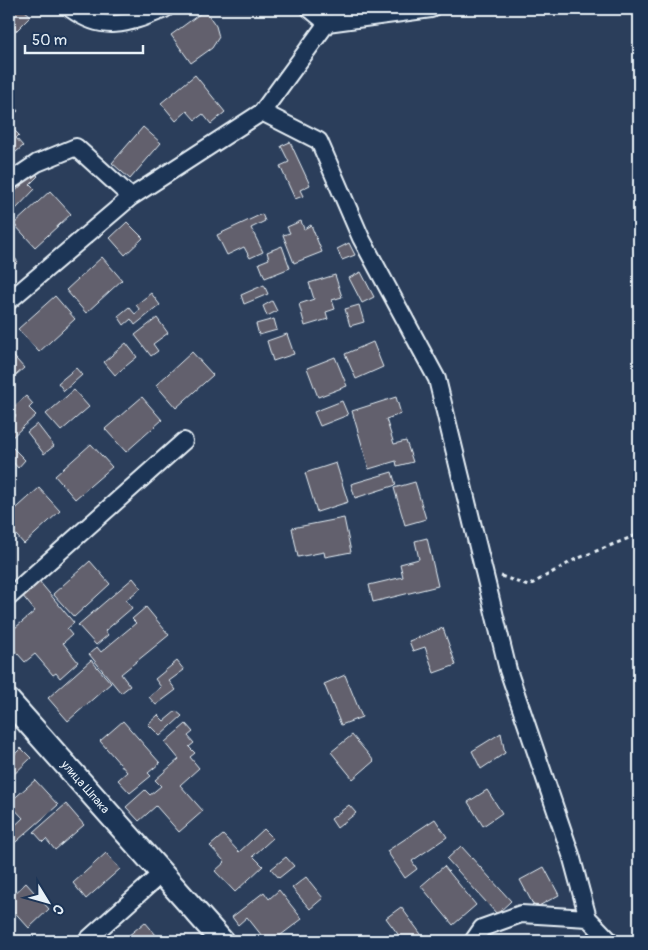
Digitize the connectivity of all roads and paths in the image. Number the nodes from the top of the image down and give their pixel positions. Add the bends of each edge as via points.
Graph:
1 (71, 9) edge
2 (165, 9) edge
3 (310, 9) edge
4 (431, 9) edge
5 (327, 23) junction
6 (262, 112) junction
7 (9, 182) edge
8 (131, 197) junction
9 (9, 301) edge
10 (184, 441) dead end
11 (639, 534) edge
12 (484, 569) junction
13 (9, 596) edge
14 (9, 701) edge
15 (161, 874) junction
16 (588, 918) junction
17 (86, 941) edge
18 (222, 941) edge
19 (473, 941) edge
20 (610, 941) edge

1 - 2 street via 80,16 107,25 136,20
3 - 5 street
4 - 5 street
5 - 6 street
6 - 8 street
6 - 12 street via 319,141 362,238 437,379
7 - 8 street via 37,163 76,147
8 - 9 street
10 - 13 street
11 - 12 path via 574,560 528,586
12 - 16 street via 508,670 571,855
14 - 15 street, улица Шпака
15 - 17 street
15 - 18 street, улица Шпака
16 - 19 street via 521,914 482,928
16 - 20 street

